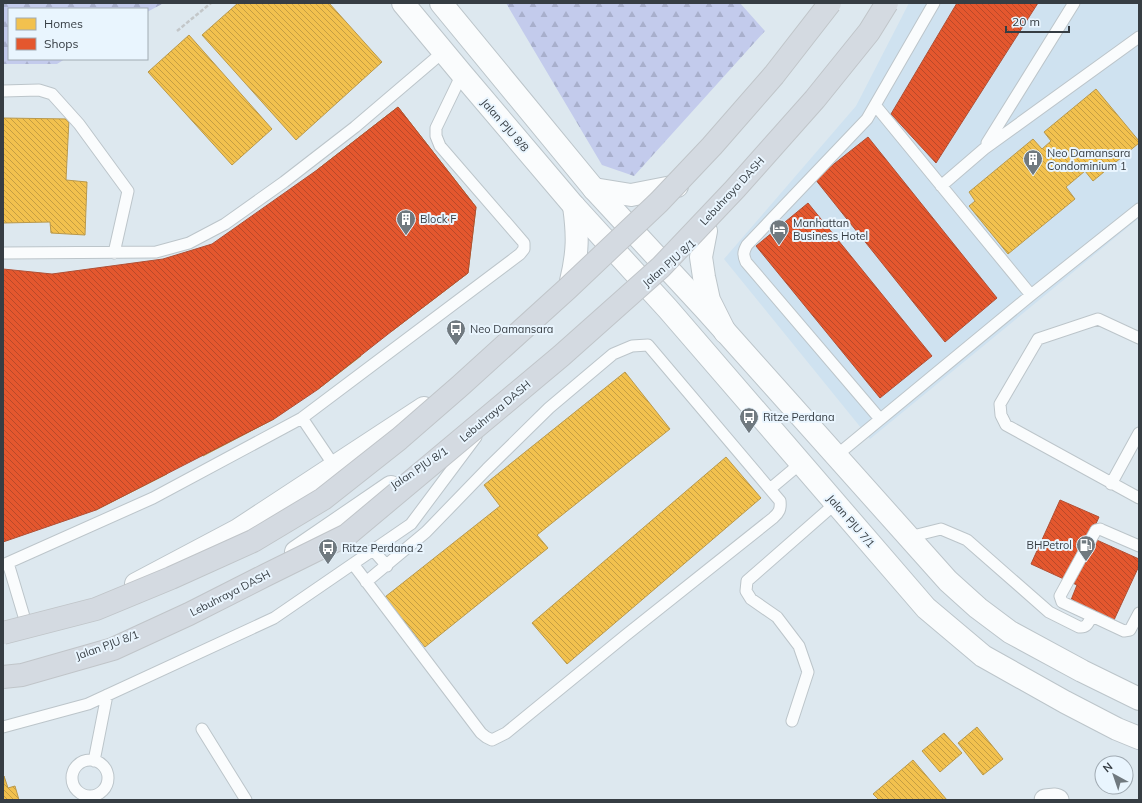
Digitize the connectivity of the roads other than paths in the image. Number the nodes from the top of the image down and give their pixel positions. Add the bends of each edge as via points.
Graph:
1 (403, 3) edge
2 (820, 3) edge
3 (830, 3) edge
4 (880, 3) edge
5 (886, 3) edge
6 (934, 3) edge
7 (1074, 3) edge
8 (443, 4) edge
9 (1139, 36) edge
10 (443, 52) junction
11 (462, 74) junction
12 (3, 91) edge
13 (875, 105) junction
14 (984, 149) junction
15 (677, 186) junction
16 (942, 186) junction
17 (594, 189) junction
18 (574, 206) junction
19 (1139, 208) edge
20 (630, 228) junction
21 (706, 231) junction
22 (610, 245) junction
23 (3, 253) edge
24 (114, 253) junction
25 (665, 266) junction
26 (571, 281) junction
27 (645, 284) junction
28 (1031, 295) junction
29 (725, 332) junction
30 (1139, 338) edge
31 (302, 418) junction
32 (880, 419) junction
33 (483, 427) junction
34 (1139, 433) edge
35 (837, 455) junction
36 (801, 463) junction
37 (335, 467) junction
38 (1111, 484) junction
39 (770, 489) junction
40 (1139, 498) edge
41 (836, 503) junction
42 (909, 537) junction
43 (1139, 546) edge
44 (373, 550) junction
45 (6, 564) edge
46 (353, 564) junction
47 (387, 566) junction
48 (366, 582) junction
49 (1139, 613) edge
50 (1092, 616) junction
51 (3, 633) edge
52 (29, 634) junction
53 (3, 641) edge
54 (3, 677) edge
55 (3, 681) edge
56 (106, 696) junction
57 (1139, 699) edge
58 (792, 721) dead end
59 (3, 727) edge
60 (202, 729) dead end
61 (1136, 731) edge
62 (94, 761) dead end
63 (246, 800) edge
64 (1044, 800) edge
65 (1058, 800) edge

1 - 10 main road, Jalan PJU 8/8
2 - 15 main road via 805,34 771,84 733,130
3 - 51 highway, bridge via 774,75 712,146 658,202 460,386 399,439 323,499 254,541 171,578 96,608
4 - 21 main road, Jalan PJU 8/1 via 827,97 767,167
5 - 54 highway, Lebuhraya DASH, bridge via 869,32 815,99 661,267 561,356 347,535 113,649 22,675
6 - 13 lane
7 - 14 lane
8 - 17 main road
9 - 14 lane
10 - 11 main road, Jalan PJU 8/8
10 - 24 lane via 355,127 225,224 189,243 156,252
11 - 18 main road, Jalan PJU 8/8
11 - 31 lane via 436,128 436,136 440,146 524,243 524,249
12 - 24 lane via 39,90 52,94 79,124 128,191
13 - 16 lane
13 - 32 lane via 867,119 747,245 744,256 746,262
14 - 16 lane
15 - 17 main road via 632,195
15 - 20 main road
16 - 28 lane
17 - 20 main road
18 - 22 main road, Jalan PJU 8/8
18 - 26 main road via 577,234 576,258
19 - 28 lane
20 - 22 main road
20 - 25 main road
21 - 25 main road, Jalan PJU 8/1
21 - 29 main road via 701,257 704,277 709,300
22 - 26 main road
22 - 27 main road, Jalan PJU 7/1
23 - 24 lane
25 - 27 main road, Jalan PJU 8/1
25 - 29 main road
26 - 37 main road via 442,396
27 - 33 main road, Jalan PJU 8/1
27 - 36 main road, Jalan PJU 7/1
28 - 32 lane
29 - 35 main road
30 - 38 lane via 1098,319 1038,339 1000,404 1001,415 1006,425
31 - 37 lane
31 - 45 lane via 153,498
32 - 35 lane
33 - 44 lane via 411,524
33 - 55 main road, Jalan PJU 8/1 via 302,549 132,637
34 - 38 lane
35 - 42 main road
36 - 39 lane
36 - 41 main road, Jalan PJU 7/1
37 - 52 main road via 238,530 55,626
38 - 40 lane
39 - 47 lane via 648,345 632,346 613,354 549,408 426,532
39 - 48 lane via 781,506 773,518 506,732 492,740 481,733
41 - 58 lane via 747,581 746,591 751,599 778,617 799,646 808,672
41 - 61 main road, Jalan PJU 7/1 via 926,608 983,656 1117,729
42 - 50 lane via 940,529 967,540 1050,612 1084,628
42 - 57 main road via 948,581 1010,632
43 - 50 lane via 1100,529 1096,530 1060,596 1062,602
44 - 46 lane
44 - 47 lane
45 - 52 lane
46 - 48 lane
46 - 56 lane via 274,618
47 - 48 lane
49 - 50 lane via 1127,632
52 - 53 main road
56 - 59 lane via 88,704
56 - 62 lane
60 - 63 lane
64 - 65 street

